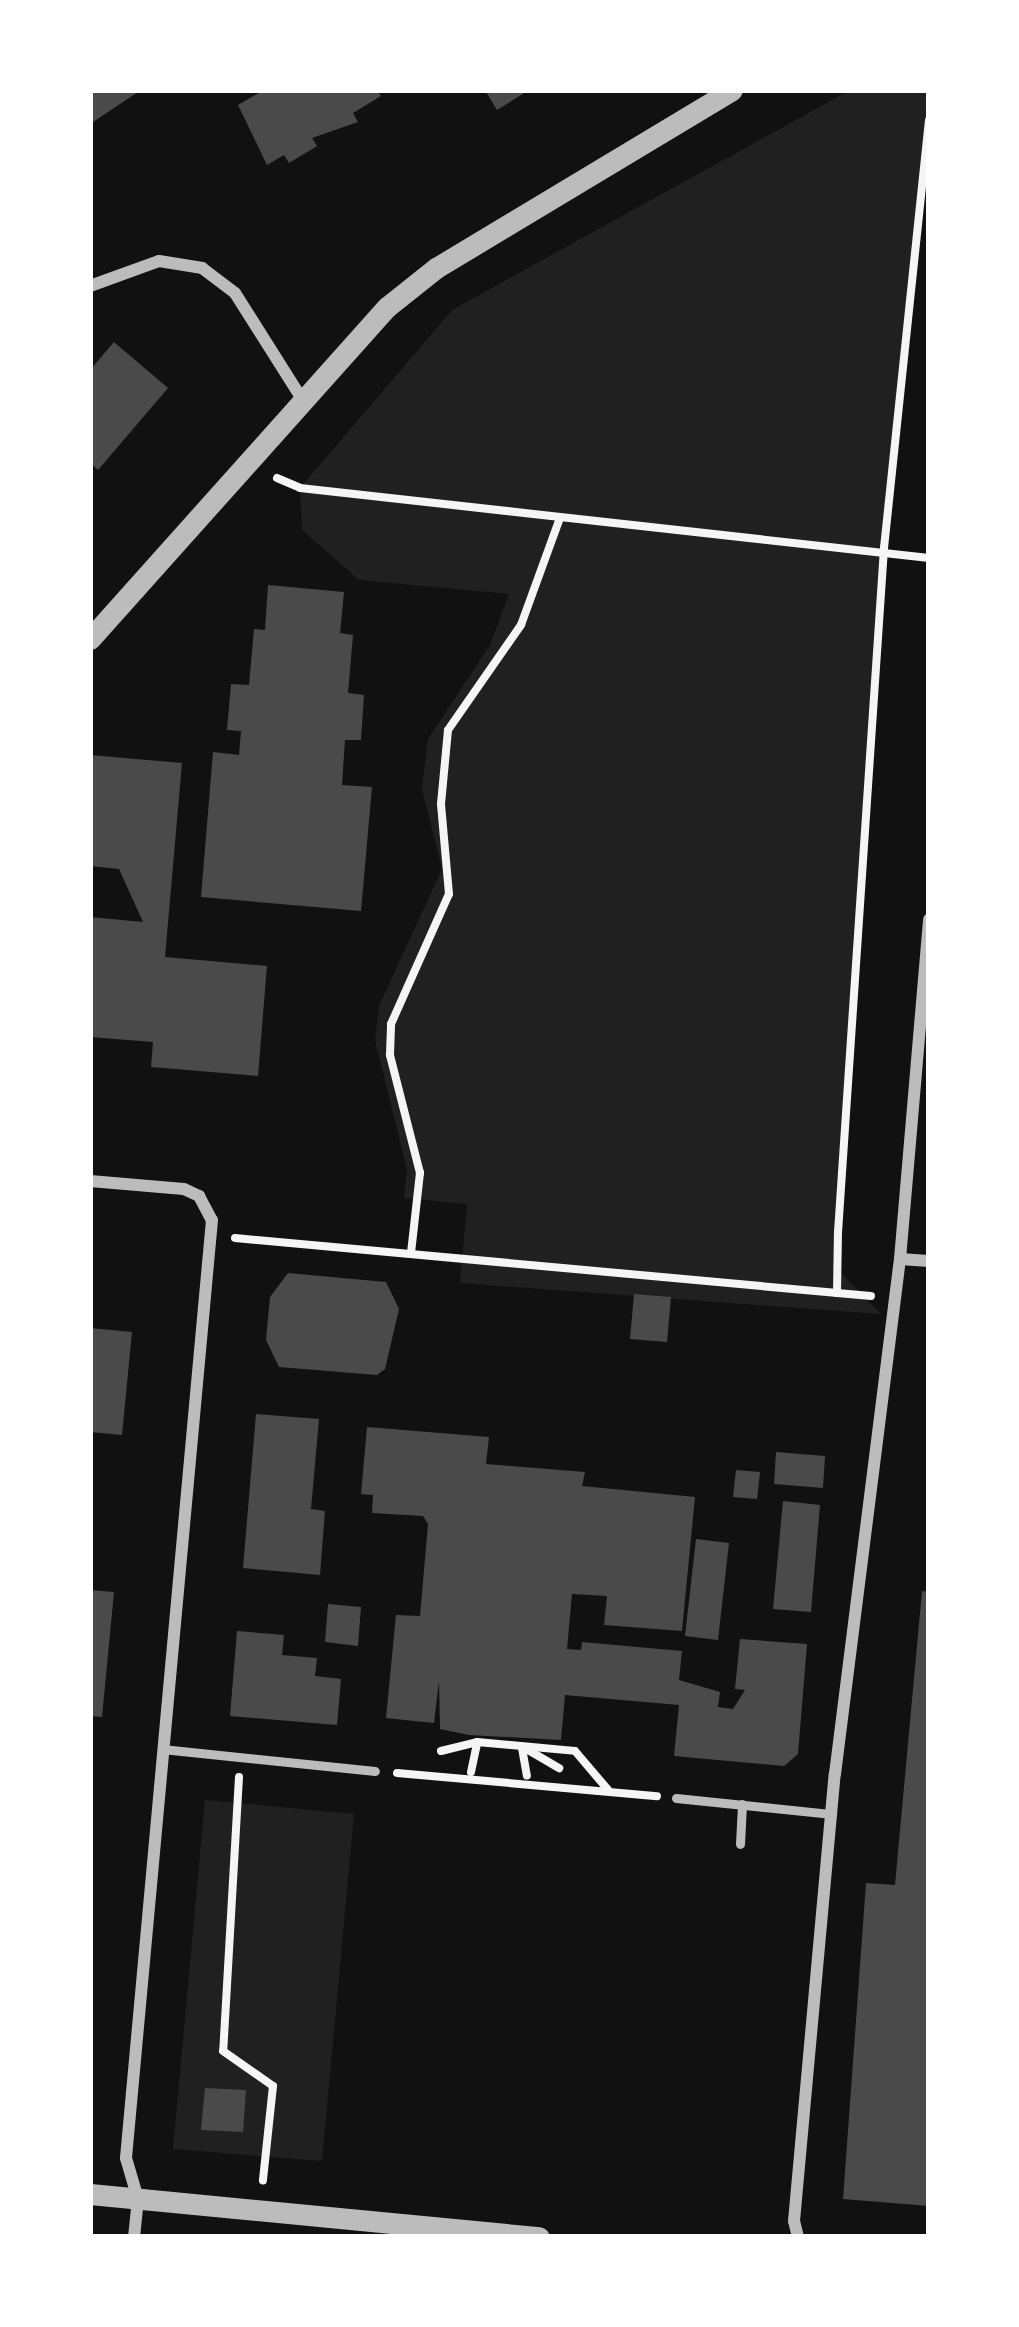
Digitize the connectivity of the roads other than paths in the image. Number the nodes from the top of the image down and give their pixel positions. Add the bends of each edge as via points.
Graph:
1 (732, 90) edge
2 (90, 286) edge
3 (301, 396) junction
4 (90, 639) edge
5 (929, 920) edge
6 (90, 1181) edge
7 (900, 1259) junction
8 (929, 1261) edge
9 (162, 1749) junction
10 (375, 1771) road end
11 (676, 1798) road end
12 (742, 1804) junction
13 (832, 1814) junction
14 (740, 1844) dead end
15 (90, 2194) edge
16 (138, 2199) junction
17 (134, 2237) edge
18 (539, 2237) edge
19 (798, 2237) edge

1 - 3 street via 436,268
2 - 3 street via 159,261 202,268 235,292
3 - 4 street
5 - 7 street
6 - 9 street via 184,1189 207,1206 212,1237
7 - 8 street
7 - 13 street
9 - 10 lane
9 - 16 street via 126,2158
11 - 12 lane
12 - 13 lane
12 - 14 lane
13 - 19 street
15 - 16 street
16 - 17 street
16 - 18 street

